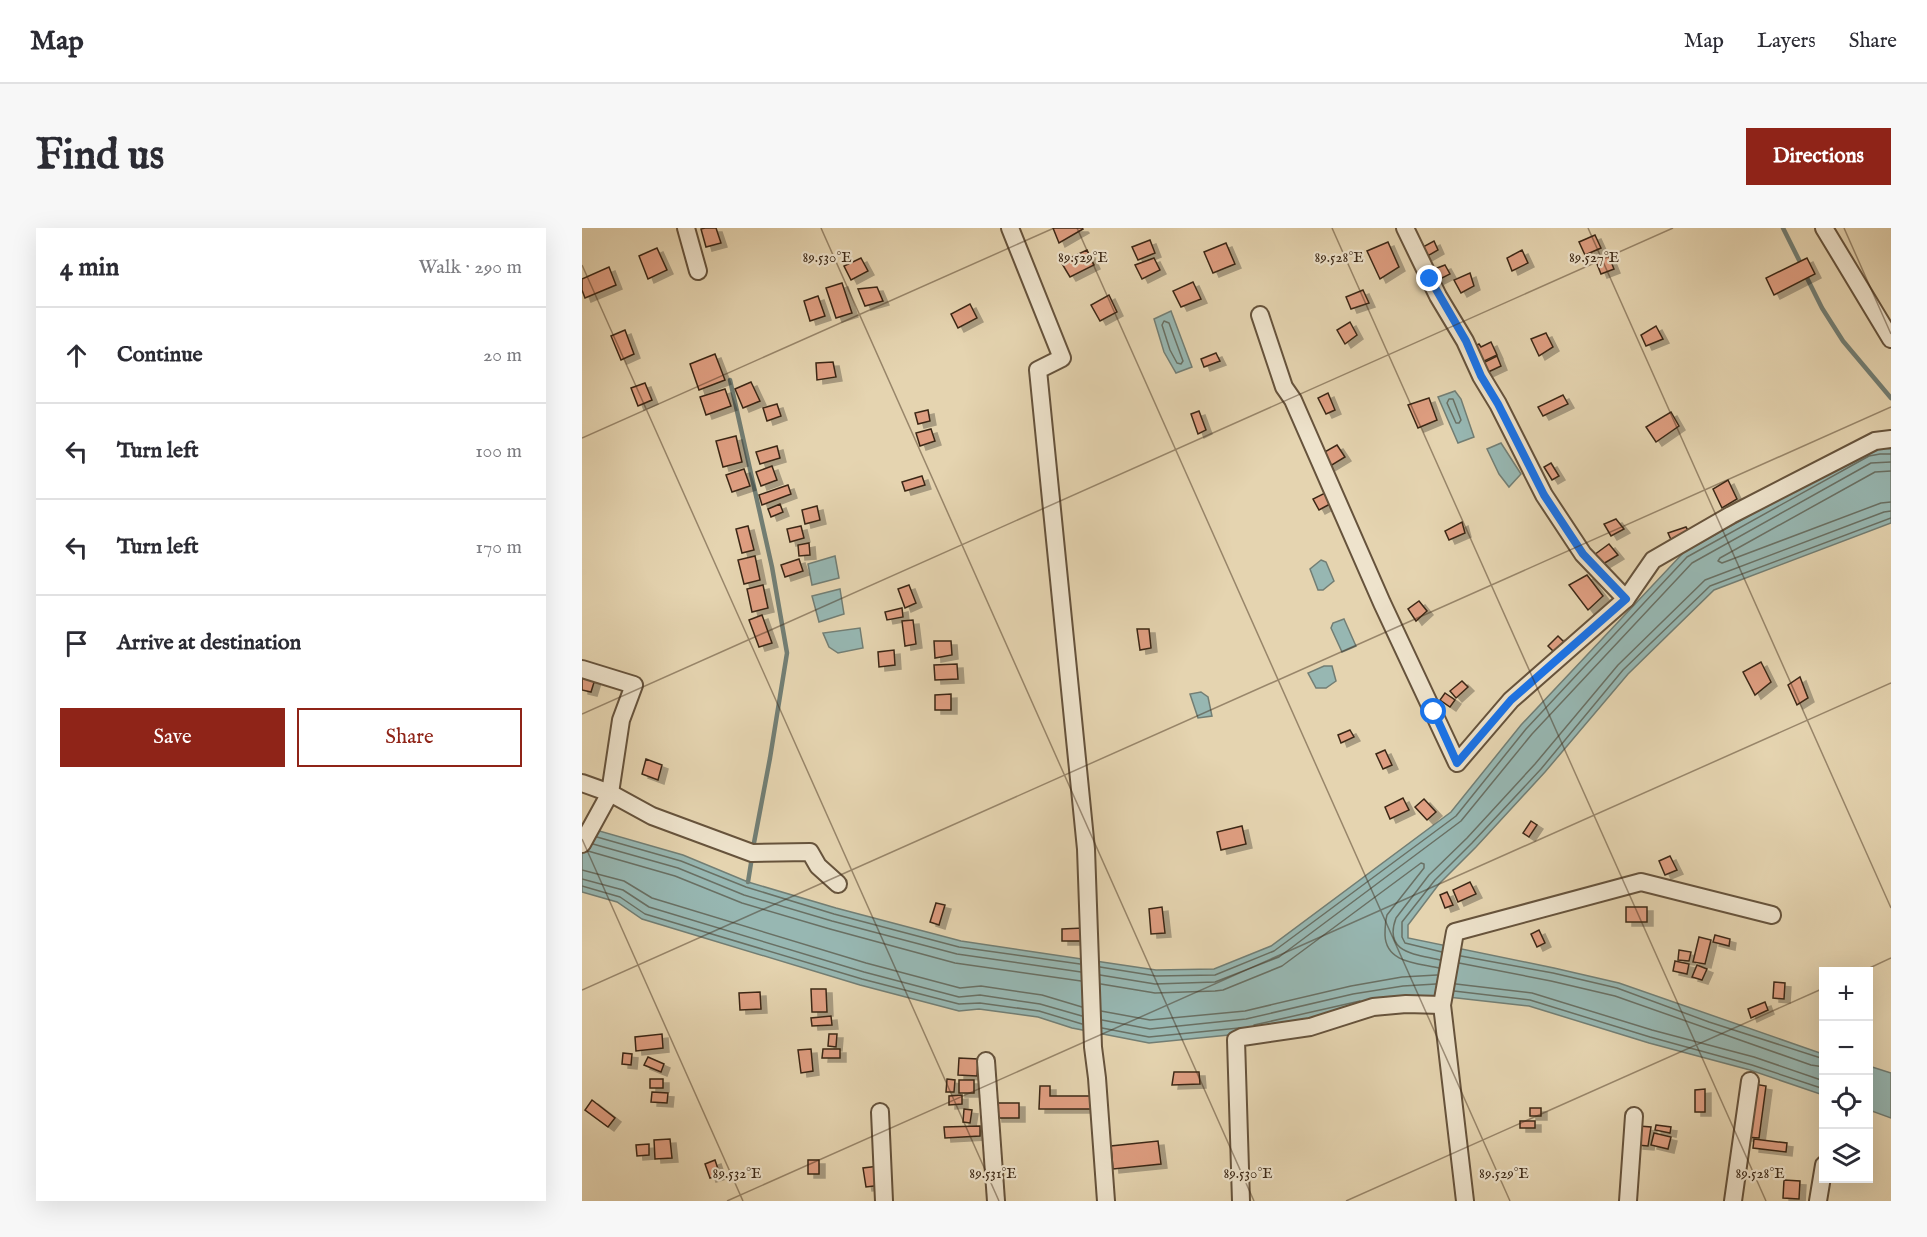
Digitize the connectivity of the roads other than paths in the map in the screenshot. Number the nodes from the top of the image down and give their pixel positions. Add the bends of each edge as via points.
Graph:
1 (686, 228) edge
2 (1010, 228) edge
3 (1405, 228) edge
4 (1824, 228) edge
5 (698, 271) dead end
6 (1260, 315) dead end
7 (1891, 339) edge
8 (1887, 439) edge
9 (1626, 599) junction
10 (582, 669) edge
11 (582, 783) edge
12 (610, 793) junction
13 (582, 844) edge
14 (838, 884) dead end
15 (1772, 915) dead end
16 (1443, 1003) junction
17 (986, 1061) dead end
18 (1750, 1081) dead end
19 (880, 1112) dead end
20 (1634, 1116) dead end
21 (1821, 1183) edge
22 (884, 1201) edge
23 (996, 1201) edge
24 (1106, 1201) edge
25 (1241, 1201) edge
26 (1464, 1201) edge
27 (1628, 1201) edge
28 (1733, 1201) edge
29 (1818, 1201) edge

1 - 5 street
2 - 24 street via 1062,358 1038,370 1086,849 1093,1047
3 - 9 street via 1544,495 1583,554
4 - 7 street
6 - 9 street via 1284,387 1457,763 1511,700
8 - 9 street via 1875,441 1653,560
10 - 12 street via 634,685 621,720
11 - 12 street
12 - 13 street
12 - 14 street via 652,816 752,853 810,852 818,866
15 - 16 street via 1641,882 1455,932
16 - 25 street via 1373,1007 1310,1027 1236,1040
16 - 26 street
17 - 23 street
18 - 28 street
19 - 22 street
20 - 27 street
21 - 29 street

